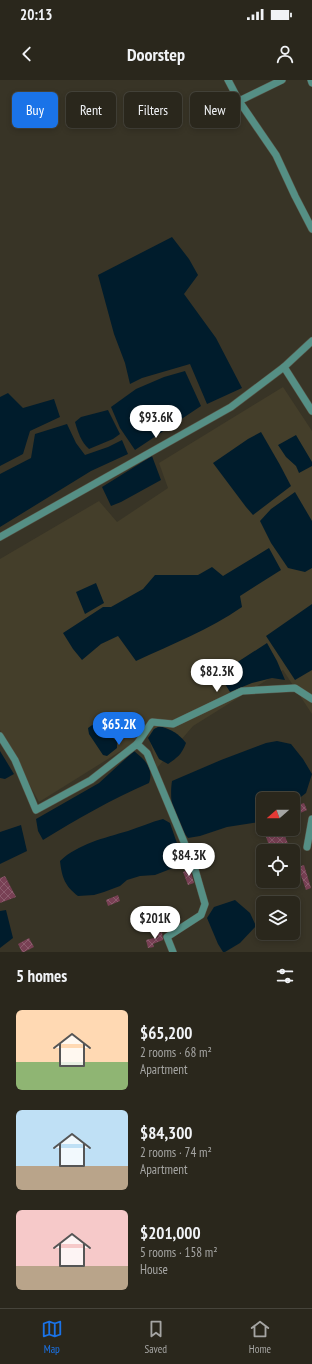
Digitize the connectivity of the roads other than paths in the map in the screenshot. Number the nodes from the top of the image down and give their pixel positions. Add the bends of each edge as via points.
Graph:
1 (228, 80) edge
2 (282, 80) edge
3 (234, 92) edge
4 (240, 100) edge
5 (240, 104) edge
6 (310, 220) edge
7 (312, 229) edge
8 (312, 342) edge
9 (284, 367) junction
10 (312, 411) edge
11 (0, 537) edge
12 (312, 699) edge
13 (0, 736) edge
14 (137, 744) junction
15 (312, 819) edge
16 (307, 847) dead end
17 (173, 952) edge

1 - 3 street
2 - 4 street
5 - 6 street via 276,155 295,196
6 - 7 street
8 - 9 street
9 - 10 street
9 - 11 street via 231,407
12 - 14 street via 295,688 242,691 173,724 152,722
13 - 14 street via 15,760 36,810 91,780
14 - 17 street via 147,753 194,866 205,904 201,915 167,937
15 - 16 street

